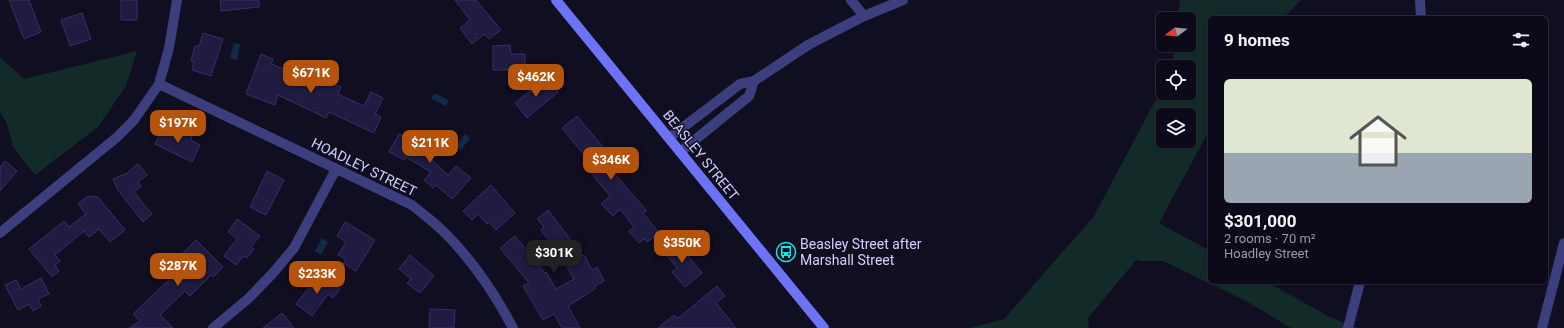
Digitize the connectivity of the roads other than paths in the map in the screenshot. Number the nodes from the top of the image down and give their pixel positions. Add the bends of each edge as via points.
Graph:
1 (177, 0) edge
2 (556, 0) edge
3 (851, 0) edge
4 (903, 0) edge
5 (1420, 0) edge
6 (864, 16) junction
7 (1421, 16) edge
8 (754, 81) junction
9 (159, 84) junction
10 (668, 138) junction
11 (680, 152) junction
12 (336, 169) junction
13 (0, 233) edge
14 (1564, 243) edge
15 (1359, 284) edge
16 (212, 328) edge
17 (513, 328) edge
18 (824, 328) edge
19 (1348, 328) edge
20 (1542, 328) edge

1 - 9 street via 169,48
2 - 10 main road, BEASLEY STREET
3 - 6 street
4 - 6 street
5 - 7 street
6 - 8 street via 808,45
8 - 10 street via 740,84
8 - 11 street via 749,96
9 - 12 street, HOADLEY STREET
9 - 13 street via 134,120 116,138
10 - 11 main road, BEASLEY STREET
11 - 18 main road, BEASLEY STREET
12 - 16 street via 294,248 249,298
12 - 17 street, HOADLEY STREET via 412,205 445,233 469,260 497,299
14 - 20 street
15 - 19 street

